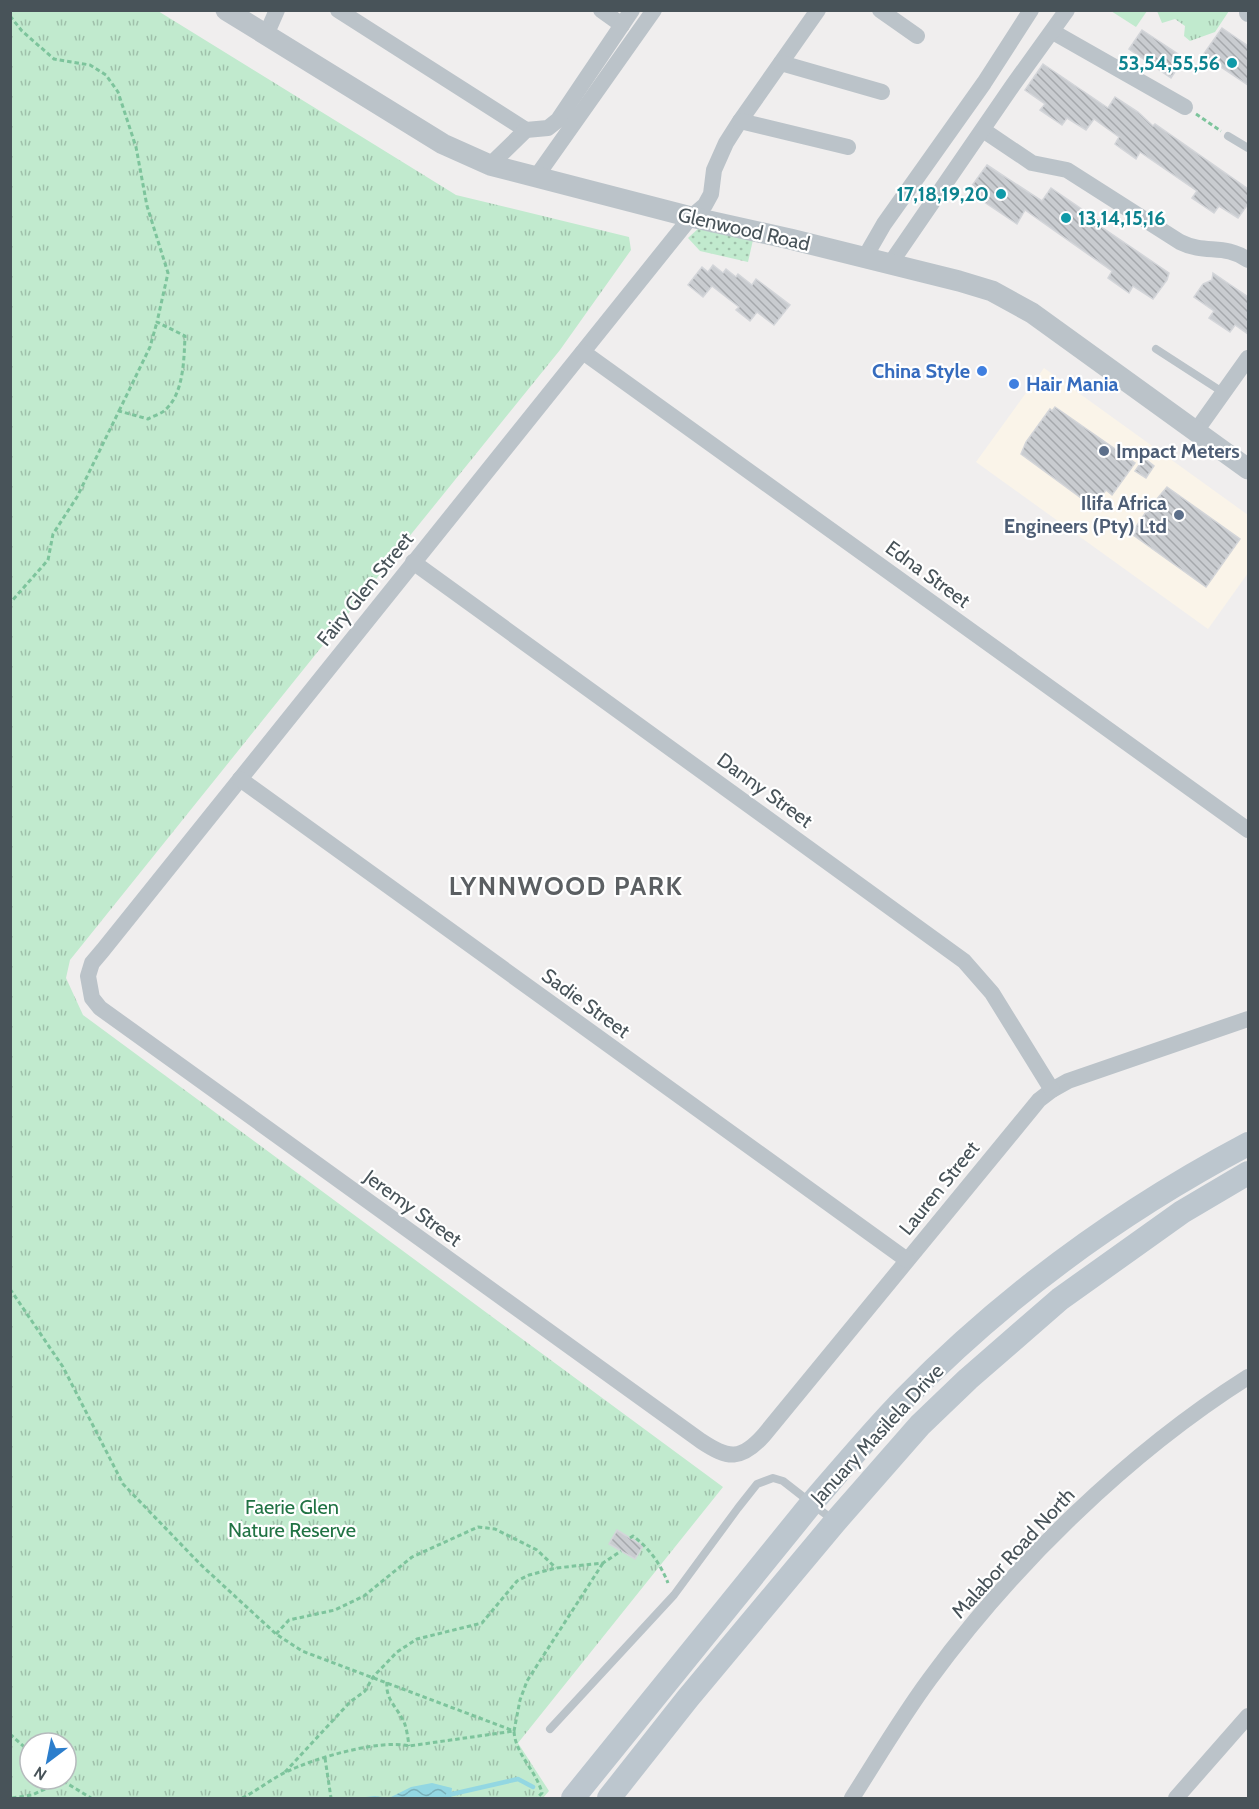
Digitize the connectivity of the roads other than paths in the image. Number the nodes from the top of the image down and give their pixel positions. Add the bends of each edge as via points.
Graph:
1 (226, 10) edge
2 (277, 10) edge
3 (338, 10) edge
4 (601, 10) edge
5 (632, 10) edge
6 (654, 10) edge
7 (818, 10) edge
8 (880, 10) edge
9 (1031, 10) edge
10 (1067, 10) edge
11 (622, 25) junction
12 (1053, 32) junction
13 (266, 35) junction
14 (917, 36) dead end
15 (781, 63) junction
16 (882, 92) dead end
17 (1185, 107) road end
18 (740, 121) junction
19 (526, 130) junction
20 (983, 130) junction
21 (1228, 136) road end
22 (848, 147) dead end
23 (1248, 148) edge
24 (490, 165) junction
25 (536, 177) junction
26 (691, 217) junction
27 (865, 257) junction
28 (1248, 260) edge
29 (891, 264) junction
30 (1156, 349) dead end
31 (583, 352) junction
32 (1248, 358) edge
33 (1224, 393) junction
34 (1196, 431) junction
35 (1248, 469) edge
36 (413, 562) junction
37 (240, 779) junction
38 (1248, 830) edge
39 (90, 994) joint
40 (1248, 1019) edge
41 (1052, 1090) junction
42 (1248, 1143) edge
43 (1248, 1173) edge
44 (907, 1260) junction
45 (1248, 1377) edge
46 (716, 1451) joint
47 (811, 1504) junction
48 (835, 1522) junction
49 (1248, 1716) edge
50 (550, 1729) dead end
51 (573, 1798) edge
52 (609, 1798) edge
53 (852, 1798) edge
54 (1176, 1798) edge

1 - 13 street, Glenwood Road
2 - 13 street
3 - 19 street
4 - 11 street
5 - 11 street
6 - 25 street
7 - 15 street, Fairy Glen Street
8 - 14 street
9 - 27 street
10 - 12 street
11 - 19 street via 558,120 548,128
12 - 17 street
12 - 20 street
13 - 24 street, Glenwood Road via 443,144
15 - 16 street
15 - 18 street, Fairy Glen Street
18 - 22 street
18 - 26 street, Fairy Glen Street via 714,170 711,194
19 - 24 street
20 - 28 street via 1032,163 1067,170 1190,247 1230,250
20 - 29 street
21 - 23 lane
24 - 25 street, Glenwood Road
25 - 26 street, Glenwood Road
26 - 27 street, Glenwood Road
26 - 31 street, Fairy Glen Street
27 - 29 street, Glenwood Road
29 - 34 street, Glenwood Road via 976,286 1013,302
30 - 33 lane
31 - 36 street, Fairy Glen Street
31 - 38 street, Edna Street
32 - 33 street
33 - 34 street
34 - 35 street, Glenwood Road
36 - 37 street, Fairy Glen Street
36 - 41 street, Danny Street via 964,961 992,993
37 - 39 street, Fairy Glen Street via 92,963 88,976
37 - 44 street, Sadie Street
39 - 46 street, Jeremy Street via 113,1017
40 - 41 street, Lauren Street
41 - 44 street, Lauren Street via 1023,1118
42 - 47 main road, January Masilela Drive via 1127,1215 1033,1284 906,1397
43 - 48 main road, January Masilela Drive via 1182,1212 1060,1299 921,1425
44 - 46 street, Lauren Street via 757,1443 739,1454
45 - 53 street, Malabor Road North via 1124,1470 1039,1551 930,1678
47 - 48 lane
47 - 50 lane via 783,1481 773,1478 758,1484 674,1595
47 - 51 main road, January Masilela Drive
48 - 52 main road, January Masilela Drive
49 - 54 street

